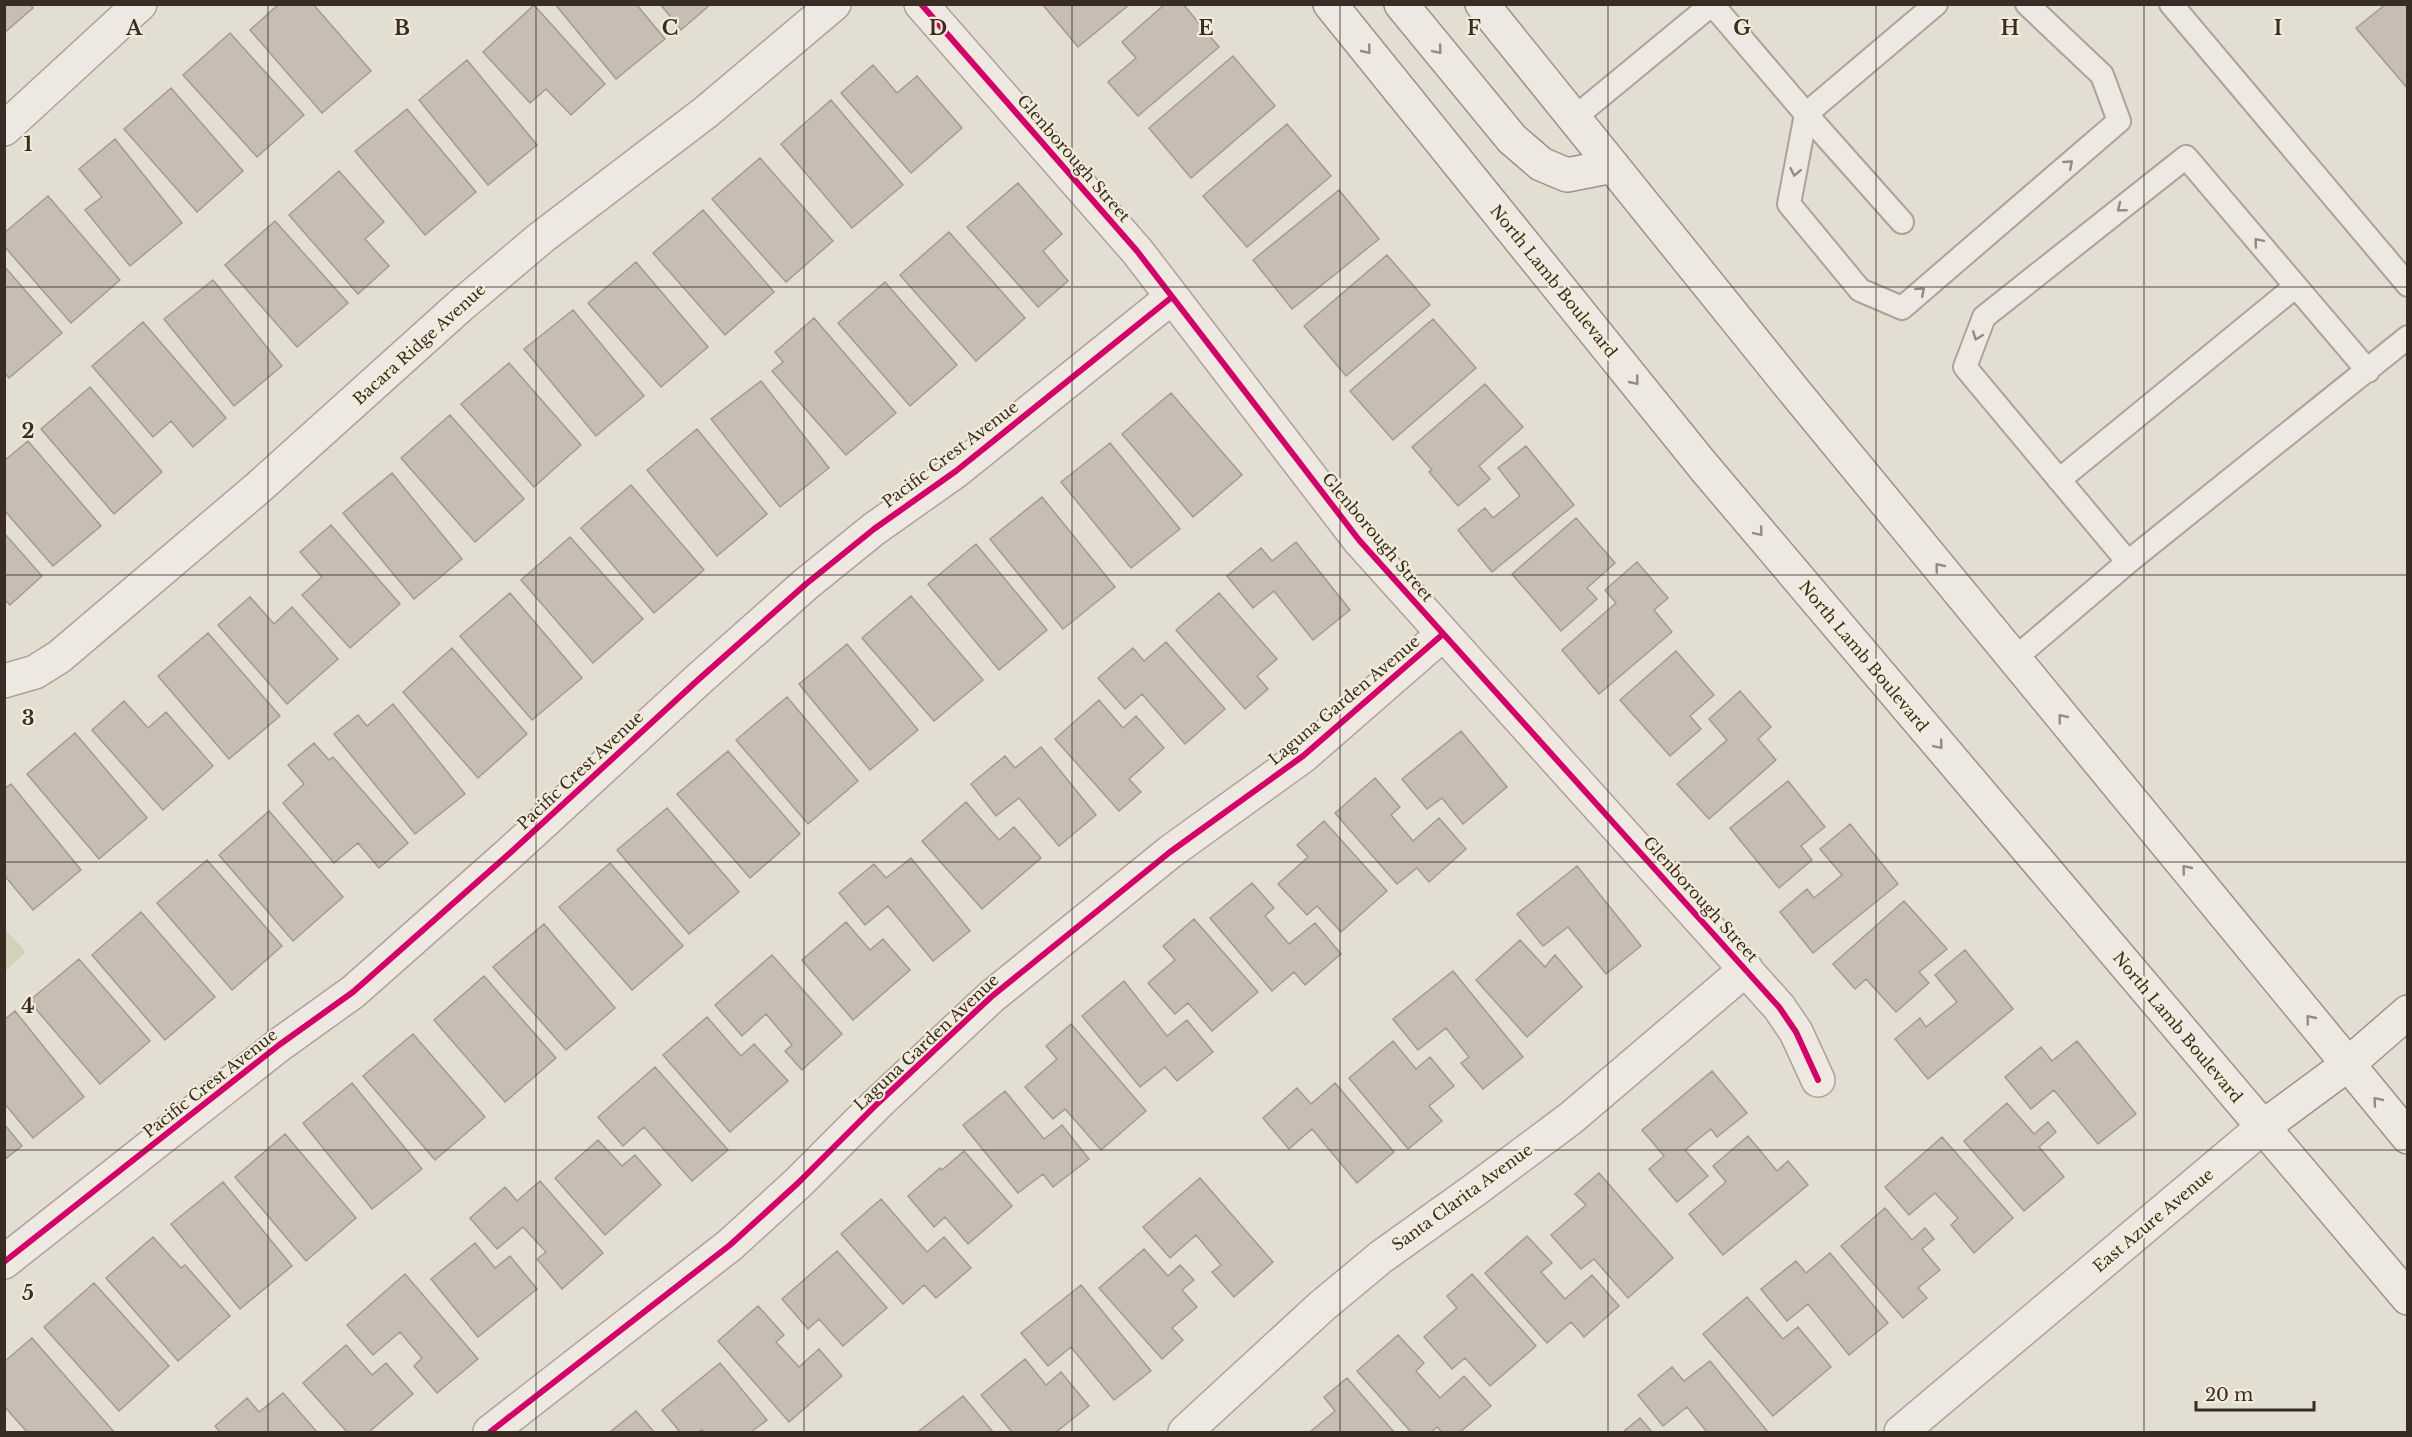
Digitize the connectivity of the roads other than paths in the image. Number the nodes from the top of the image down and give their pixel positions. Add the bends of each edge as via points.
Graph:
1 (140, 4) edge
2 (834, 4) edge
3 (921, 4) edge
4 (1330, 4) edge
5 (1401, 4) edge
6 (1482, 4) edge
7 (1936, 4) edge
8 (2027, 4) edge
9 (2171, 4) edge
10 (1712, 5) edge
11 (1806, 114) junction
12 (1574, 118) junction
13 (4, 129) edge
14 (1612, 166) junction
15 (1902, 222) dead end
16 (2408, 285) edge
17 (2296, 286) junction
18 (1172, 297) junction
19 (2408, 337) edge
20 (2368, 371) junction
21 (2059, 480) junction
22 (2128, 562) junction
23 (1443, 634) junction
24 (2014, 659) junction
25 (4, 681) edge
26 (1746, 969) junction
27 (2408, 1012) edge
28 (2347, 1065) junction
29 (1818, 1080) dead end
30 (2262, 1127) junction
31 (2408, 1137) edge
32 (4, 1262) edge
33 (2408, 1298) edge
34 (490, 1432) edge
35 (1185, 1432) edge
36 (1901, 1432) edge

1 - 13 street
2 - 25 street, Bacara Ridge Avenue via 723,99 496,275 259,488 59,657 35,672
3 - 18 street, Glenborough Street via 1137,251
4 -> 30 street, North Lamb Boulevard via 1704,467
5 -> 14 street via 1512,139 1541,164 1567,175
6 - 12 street
7 - 11 lane
11 -> 8 lane via 1789,204 1860,290 1902,308 2119,121 2102,75
9 - 16 lane
10 - 11 lane
10 - 12 lane
11 - 15 lane
12 - 14 street
24 -> 14 street
17 - 20 lane
17 - 21 lane
17 -> 21 lane via 2186,156 1984,317 1965,367
18 - 23 street, Glenborough Street via 1359,540
18 - 32 street, Pacific Crest Avenue via 956,471 874,529 806,584 353,992 270,1052
19 - 20 lane
20 - 22 lane
21 - 22 lane
22 - 24 lane
23 - 26 street, Glenborough Street
23 - 34 street, Laguna Garden Avenue via 1303,756 1170,852 991,997 730,1245
28 -> 24 street
26 - 29 street, Glenborough Street via 1796,1032
26 - 35 street, Santa Clarita Avenue via 1570,1118 1381,1257
27 - 28 street, East Azure Avenue
28 - 30 street, East Azure Avenue
31 -> 28 street
30 - 33 street, North Lamb Boulevard
30 - 36 street, East Azure Avenue

